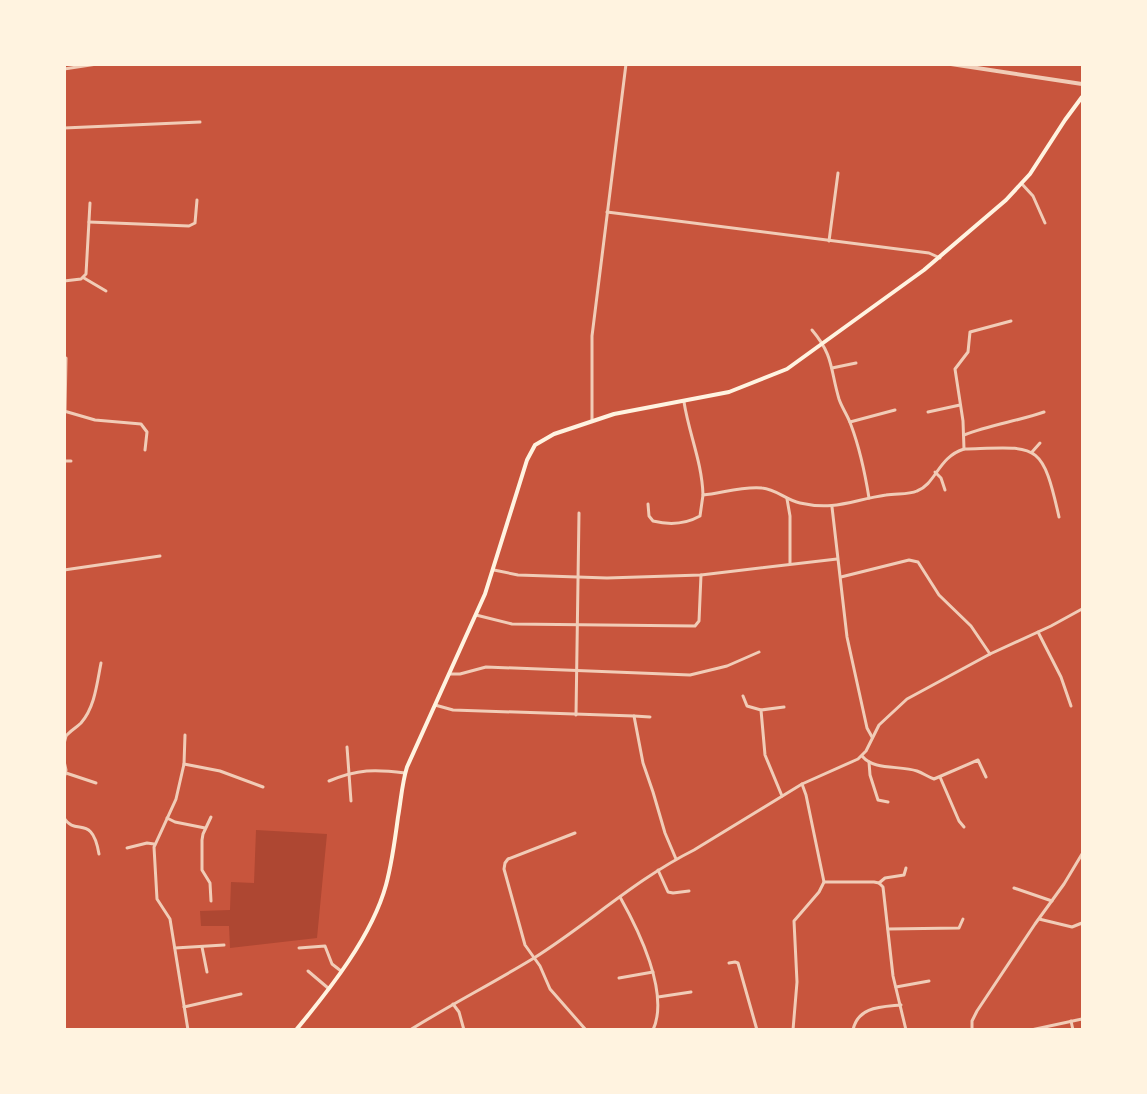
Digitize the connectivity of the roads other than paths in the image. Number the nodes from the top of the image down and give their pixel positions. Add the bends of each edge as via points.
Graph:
1 (97, 64) edge
2 (626, 64) edge
3 (951, 64) edge
4 (64, 69) edge
5 (1083, 84) edge
6 (1083, 97) edge
7 (200, 122) dead end
8 (64, 128) edge
9 (838, 173) dead end
10 (1022, 184) junction
11 (197, 200) dead end
12 (90, 203) dead end
13 (607, 212) junction
14 (89, 222) junction
15 (1045, 223) dead end
16 (829, 241) junction
17 (940, 258) junction
18 (84, 278) junction
19 (64, 281) edge
20 (106, 291) dead end
21 (1011, 321) dead end
22 (812, 330) dead end
23 (823, 342) junction
24 (66, 358) edge
25 (856, 363) dead end
26 (832, 368) junction
27 (684, 402) junction
28 (960, 405) junction
29 (896, 410) dead end
30 (65, 411) edge
31 (928, 412) dead end
32 (1044, 412) dead end
33 (592, 421) junction
34 (850, 422) junction
35 (964, 435) junction
36 (1040, 443) dead end
37 (964, 449) junction
38 (145, 450) dead end
39 (1032, 452) junction
40 (64, 461) edge
41 (71, 461) dead end
42 (935, 472) junction
43 (945, 490) dead end
44 (703, 495) junction
45 (869, 498) junction
46 (788, 499) junction
47 (648, 504) dead end
48 (832, 507) junction
49 (579, 513) dead end
50 (1059, 517) dead end
51 (160, 556) dead end
52 (837, 559) junction
53 (790, 564) junction
54 (64, 570) edge
55 (494, 570) junction
56 (701, 575) junction
57 (841, 577) junction
58 (578, 578) junction
59 (1083, 609) edge
60 (476, 615) junction
61 (577, 626) junction
62 (1038, 632) junction
63 (759, 652) dead end
64 (990, 654) junction
65 (101, 663) dead end
66 (577, 670) junction
67 (449, 674) junction
68 (743, 696) dead end
69 (435, 705) junction
70 (1071, 706) dead end
71 (784, 707) dead end
72 (760, 710) junction
73 (576, 715) junction
74 (634, 716) junction
75 (650, 717) dead end
76 (185, 735) dead end
77 (872, 737) junction
78 (64, 744) edge
79 (347, 747) dead end
80 (862, 756) junction
81 (869, 762) junction
82 (65, 763) edge
83 (184, 764) junction
84 (350, 772) junction
85 (66, 773) junction
86 (405, 773) junction
87 (940, 777) junction
88 (986, 777) dead end
89 (64, 779) edge
90 (329, 781) dead end
91 (96, 783) dead end
92 (801, 784) junction
93 (263, 787) dead end
94 (782, 796) junction
95 (351, 801) dead end
96 (888, 802) dead end
97 (211, 817) dead end
98 (64, 818) edge
99 (167, 818) junction
100 (963, 827) dead end
101 (205, 828) junction
102 (575, 833) dead end
103 (154, 844) junction
104 (127, 848) dead end
105 (99, 854) dead end
106 (1083, 854) edge
107 (676, 859) junction
108 (906, 868) dead end
109 (658, 870) junction
110 (824, 882) junction
111 (879, 883) junction
112 (1014, 888) dead end
113 (689, 891) dead end
114 (620, 897) junction
115 (211, 901) dead end
116 (1052, 901) junction
117 (963, 919) dead end
118 (1039, 919) junction
119 (1083, 923) edge
120 (888, 929) junction
121 (224, 945) dead end
122 (202, 946) junction
123 (174, 948) junction
124 (299, 948) dead end
125 (534, 958) junction
126 (729, 963) dead end
127 (308, 971) dead end
128 (341, 971) junction
129 (207, 972) dead end
130 (653, 972) junction
131 (619, 978) dead end
132 (929, 981) dead end
133 (896, 987) junction
134 (328, 988) junction
135 (691, 992) dead end
136 (241, 994) dead end
137 (658, 997) junction
138 (453, 1004) junction
139 (901, 1005) junction
140 (183, 1007) junction
141 (1083, 1019) edge
142 (1071, 1021) junction
143 (188, 1029) edge
144 (296, 1029) edge
145 (410, 1029) edge
146 (464, 1029) edge
147 (585, 1029) edge
148 (653, 1029) edge
149 (757, 1029) edge
150 (793, 1029) edge
151 (854, 1029) edge
152 (906, 1029) edge
153 (972, 1029) edge
154 (1031, 1029) edge
155 (1072, 1029) edge

1 - 4 street
2 - 13 street
3 - 5 street
6 - 10 main road
7 - 8 street
9 - 16 street
10 - 15 street via 1033,196
10 - 17 main road
11 - 14 street via 195,223 189,226
12 - 14 street
13 - 16 street
13 - 33 street via 592,336
14 - 18 street
16 - 17 street via 929,253
17 - 23 main road
18 - 19 street
18 - 20 street
21 - 28 street via 970,332 968,352 955,369
22 - 23 street
23 - 26 street
23 - 27 main road via 779,373 729,392
24 - 30 street
25 - 26 street
26 - 34 street
27 - 33 main road
27 - 44 street via 697,450
28 - 31 street
28 - 35 street
29 - 34 street
30 - 38 street via 95,420 141,424 147,432
32 - 35 street
33 - 55 main road via 554,434 536,445 527,460
34 - 45 street
35 - 37 street
36 - 39 street
37 - 39 street via 1016,447
37 - 42 street via 944,460
39 - 50 street via 1046,466
40 - 41 street
42 - 43 street
42 - 45 street via 920,490
44 - 46 street via 760,488
44 - 47 street via 700,516 671,524 653,521
45 - 48 street
46 - 48 street
46 - 53 street
48 - 52 street
49 - 58 street
51 - 54 street
52 - 53 street
52 - 57 street
53 - 56 street
55 - 58 street
55 - 60 main road
56 - 58 street
56 - 61 street via 699,621 695,626
57 - 64 street via 909,560 918,562 939,595 971,626
57 - 77 street via 847,637
58 - 61 street
59 - 62 street
60 - 61 street via 512,624
60 - 67 main road
61 - 66 street
62 - 64 street
62 - 70 street
63 - 66 street via 727,666 690,675
64 - 77 street via 907,699
65 - 78 street via 88,711 66,736
66 - 67 street via 486,667
66 - 73 street
67 - 69 main road
68 - 72 street via 747,706
69 - 73 street via 453,710
69 - 86 main road
71 - 72 street
72 - 94 street via 765,755
73 - 74 street
74 - 75 street
74 - 107 street via 643,763
76 - 83 street
77 - 80 street
79 - 84 street
80 - 81 street
80 - 92 street
81 - 87 street via 915,770 934,779
81 - 96 street via 875,795
82 - 85 street
83 - 93 street via 219,771
83 - 99 street via 176,800
84 - 86 street
84 - 90 street
84 - 95 street
85 - 89 street
85 - 91 street
86 - 128 main road via 382,897
87 - 88 street via 978,760
87 - 100 street
92 - 94 street
92 - 110 street
94 - 107 street
97 - 101 street
98 - 105 street via 91,831 97,839
99 - 101 street
99 - 103 street
101 - 115 street via 202,870 210,883
102 - 125 street via 505,863 522,938
103 - 104 street
103 - 123 street via 157,899 170,919
106 - 116 street
107 - 109 street
108 - 111 street via 904,876 885,878
109 - 113 street via 668,892
109 - 114 street
110 - 111 street
110 - 150 street via 794,921 797,982
111 - 120 street via 883,887
112 - 116 street
114 - 125 street
114 - 130 street
116 - 118 street
117 - 120 street via 959,928
118 - 119 street via 1072,927
118 - 153 street via 974,1016
120 - 133 street
121 - 122 street
122 - 123 street
122 - 129 street
123 - 140 street
124 - 128 street via 325,946 332,964
125 - 138 street
125 - 147 street via 550,990
126 - 149 street via 738,963
127 - 134 street
128 - 134 main road
130 - 131 street
130 - 137 street
132 - 133 street
133 - 139 street
134 - 144 main road
135 - 137 street
136 - 140 street
137 - 148 street via 658,1017
138 - 145 street
138 - 146 street
139 - 151 street via 863,1012
139 - 152 street
140 - 143 street
141 - 142 street
142 - 154 street
142 - 155 street

